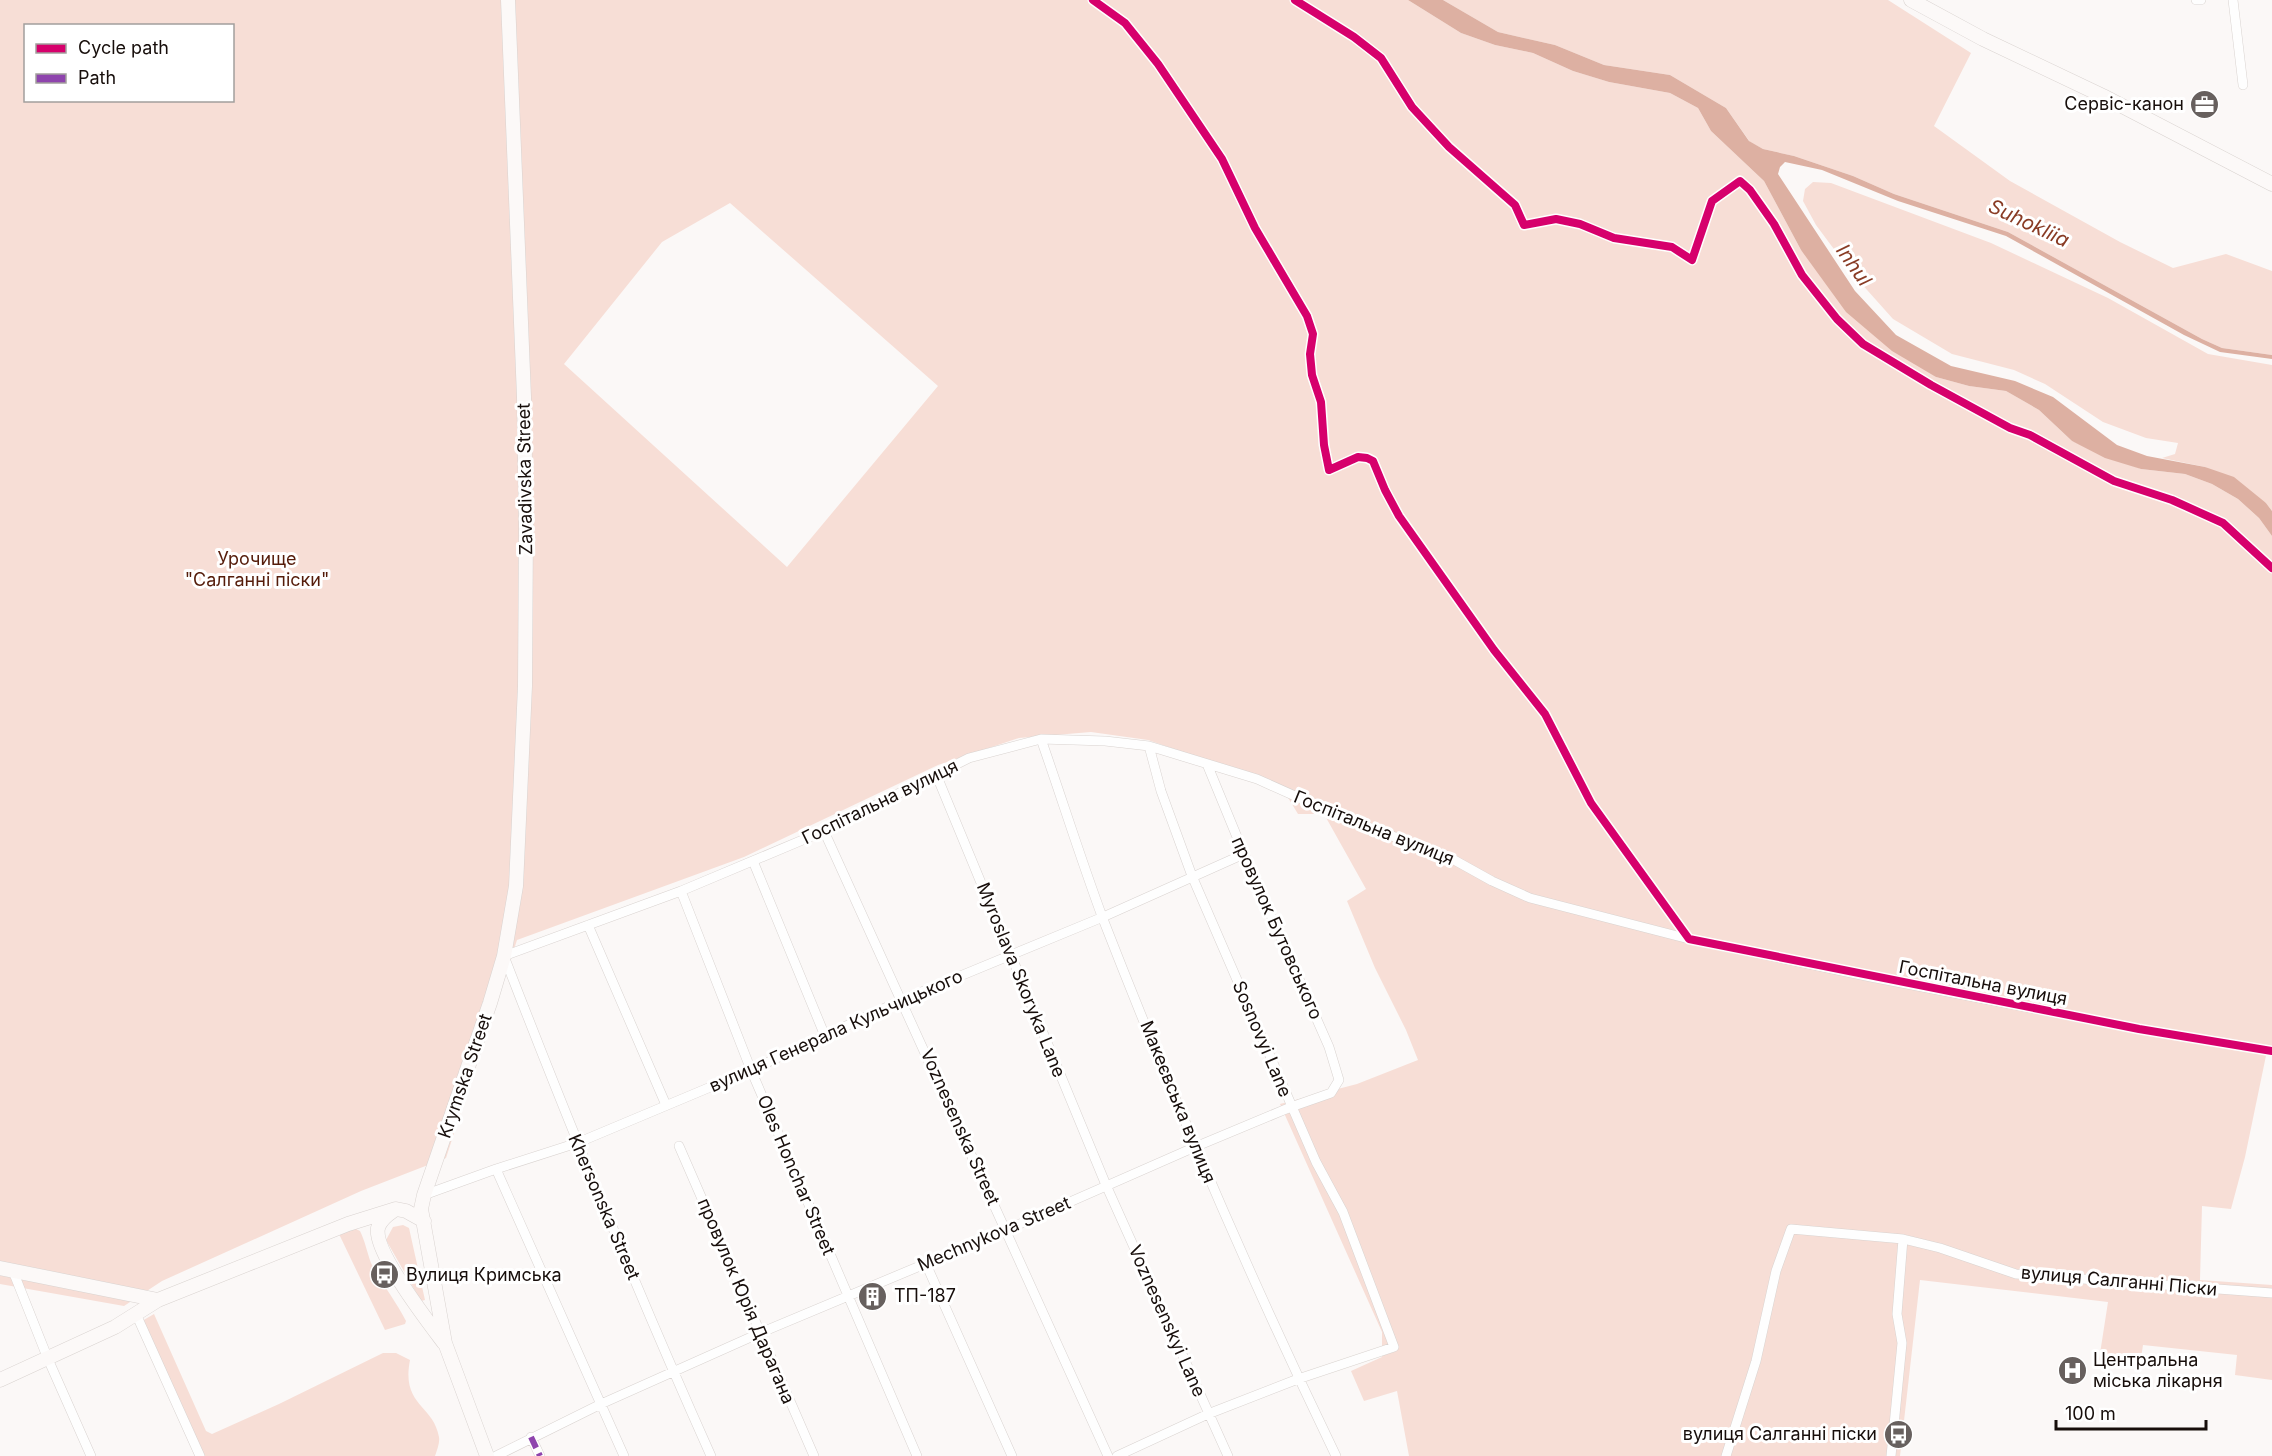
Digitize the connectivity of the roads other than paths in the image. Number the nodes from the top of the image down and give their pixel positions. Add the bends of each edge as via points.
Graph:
1 (508, 0) edge
2 (1911, 0) edge
3 (2196, 0) edge
4 (2201, 0) edge
5 (2233, 0) edge
6 (2243, 84) dead end
7 (2272, 184) edge
8 (1041, 739) junction
9 (1149, 746) junction
10 (1207, 764) junction
11 (936, 774) junction
12 (824, 831) junction
13 (1244, 854) junction
14 (753, 861) junction
15 (1192, 876) junction
16 (681, 891) junction
17 (1103, 917) junction
18 (588, 925) junction
19 (504, 956) junction
20 (1010, 957) junction
21 (902, 1000) junction
22 (825, 1036) junction
23 (2272, 1051) edge
24 (751, 1070) junction
25 (1331, 1093) joint
26 (666, 1105) junction
27 (1291, 1107) junction
28 (577, 1143) junction
29 (679, 1146) dead end
30 (1195, 1147) junction
31 (496, 1169) junction
32 (1106, 1185) junction
33 (424, 1196) junction
34 (396, 1209) junction
35 (424, 1221) junction
36 (348, 1224) junction
37 (1006, 1230) junction
38 (378, 1238) junction
39 (1903, 1239) junction
40 (927, 1264) junction
41 (7, 1270) edge
42 (2272, 1293) edge
43 (847, 1295) junction
44 (158, 1300) junction
45 (439, 1303) junction
46 (136, 1314) junction
47 (426, 1320) junction
48 (760, 1333) junction
49 (445, 1344) junction
50 (48, 1359) junction
51 (673, 1372) junction
52 (1298, 1379) junction
53 (0, 1380) edge
54 (601, 1404) junction
55 (1208, 1414) junction
56 (531, 1437) junction
57 (91, 1456) edge
58 (200, 1456) edge
59 (487, 1456) edge
60 (496, 1456) edge
61 (540, 1456) edge
62 (624, 1456) edge
63 (711, 1456) edge
64 (814, 1456) edge
65 (917, 1456) edge
66 (1012, 1456) edge
67 (1108, 1456) edge
68 (1117, 1456) edge
69 (1228, 1456) edge
70 (1336, 1456) edge
71 (1726, 1456) edge
72 (1891, 1456) edge

1 - 19 street, Zavadivska Street via 524,397 526,560 516,886
2 - 7 street
3 - 4 street
5 - 6 street
8 - 9 street, Госпітальна вулиця
8 - 11 street, Госпітальна вулиця via 969,758
8 - 17 street, Макеєвська вулиця
9 - 10 street, Госпітальна вулиця
9 - 15 street, Sosnovyi Lane
10 - 13 street, провулок Бутовського
10 - 23 street, Госпітальна вулиця via 1257,779 1360,825 1447,856 1530,898 1689,939 1849,972
11 - 12 street, Госпітальна вулиця
11 - 20 street, Myroslava Skoryka Lane
12 - 14 street, Госпітальна вулиця
12 - 21 street, Voznesenska Street
13 - 15 street, вулиця Генерала Кульчицького
13 - 25 street, провулок Бутовського via 1329,1047 1339,1080
14 - 16 street, Госпітальна вулиця
14 - 22 street
15 - 17 street, вулиця Генерала Кульчицького
15 - 27 street, Sosnovyi Lane
16 - 18 street, Госпітальна вулиця
16 - 24 street, Oles Honchar Street
17 - 20 street, вулиця Генерала Кульчицького
17 - 30 street, Макеєвська вулиця
18 - 19 street, Госпітальна вулиця
18 - 26 street
19 - 28 street, Khersonska Street
19 - 33 street, Krymska Street
20 - 21 street, вулиця Генерала Кульчицького
20 - 32 street, Myroslava Skoryka Lane
21 - 22 street, вулиця Генерала Кульчицького
21 - 37 street, Voznesenska Street
22 - 24 street, вулиця Генерала Кульчицького
24 - 26 street, вулиця Генерала Кульчицького
24 - 43 street, Oles Honchar Street
25 - 27 street, Mechnykova Street
26 - 28 street, вулиця Генерала Кульчицького
27 - 30 street, Mechnykova Street
27 - 52 street, Sosnovyi Lane via 1343,1212 1394,1347
28 - 31 street, вулиця Генерала Кульчицького
28 - 51 street, Khersonska Street
29 - 48 street, провулок Юрія Дарагана
30 - 32 street, Mechnykova Street
30 - 52 street, Макеєвська вулиця
31 - 33 street, вулиця Генерала Кульчицького
31 - 54 street
32 - 37 street, Mechnykova Street
32 - 55 street, Voznesenskyi Lane
33 - 34 street
33 - 35 street, Krymska Street
34 - 35 street
34 - 36 street
34 - 38 street via 381,1223
35 - 45 street, Krymska Street
36 - 38 street via 358,1224
36 - 44 street
37 - 40 street, Mechnykova Street
37 - 67 street, Voznesenska Street
38 - 47 street, Krymska Street via 394,1272
39 - 42 street, вулиця Салганні Піски via 2016,1274
39 - 71 street, вулиця Салганні Піски via 1791,1229
39 - 72 street via 1898,1314 1902,1343
40 - 43 street, Mechnykova Street
40 - 66 street
41 - 44 street
41 - 50 street
43 - 48 street, Mechnykova Street
43 - 65 street, Oles Honchar Street
44 - 46 street
45 - 47 street via 436,1314
45 - 49 street, Krymska Street
46 - 50 street
46 - 58 street
47 - 49 street, Krymska Street
48 - 51 street, Mechnykova Street
48 - 64 street, провулок Юрія Дарагана
49 - 59 street, Krymska Street
50 - 53 street
50 - 57 street
51 - 54 street, Mechnykova Street
51 - 63 street, Khersonska Street
52 - 55 street
52 - 70 street, Макеєвська вулиця
54 - 56 street, Mechnykova Street
54 - 62 street
55 - 68 street
55 - 69 street, Voznesenskyi Lane
56 - 60 street, Mechnykova Street
56 - 61 street

